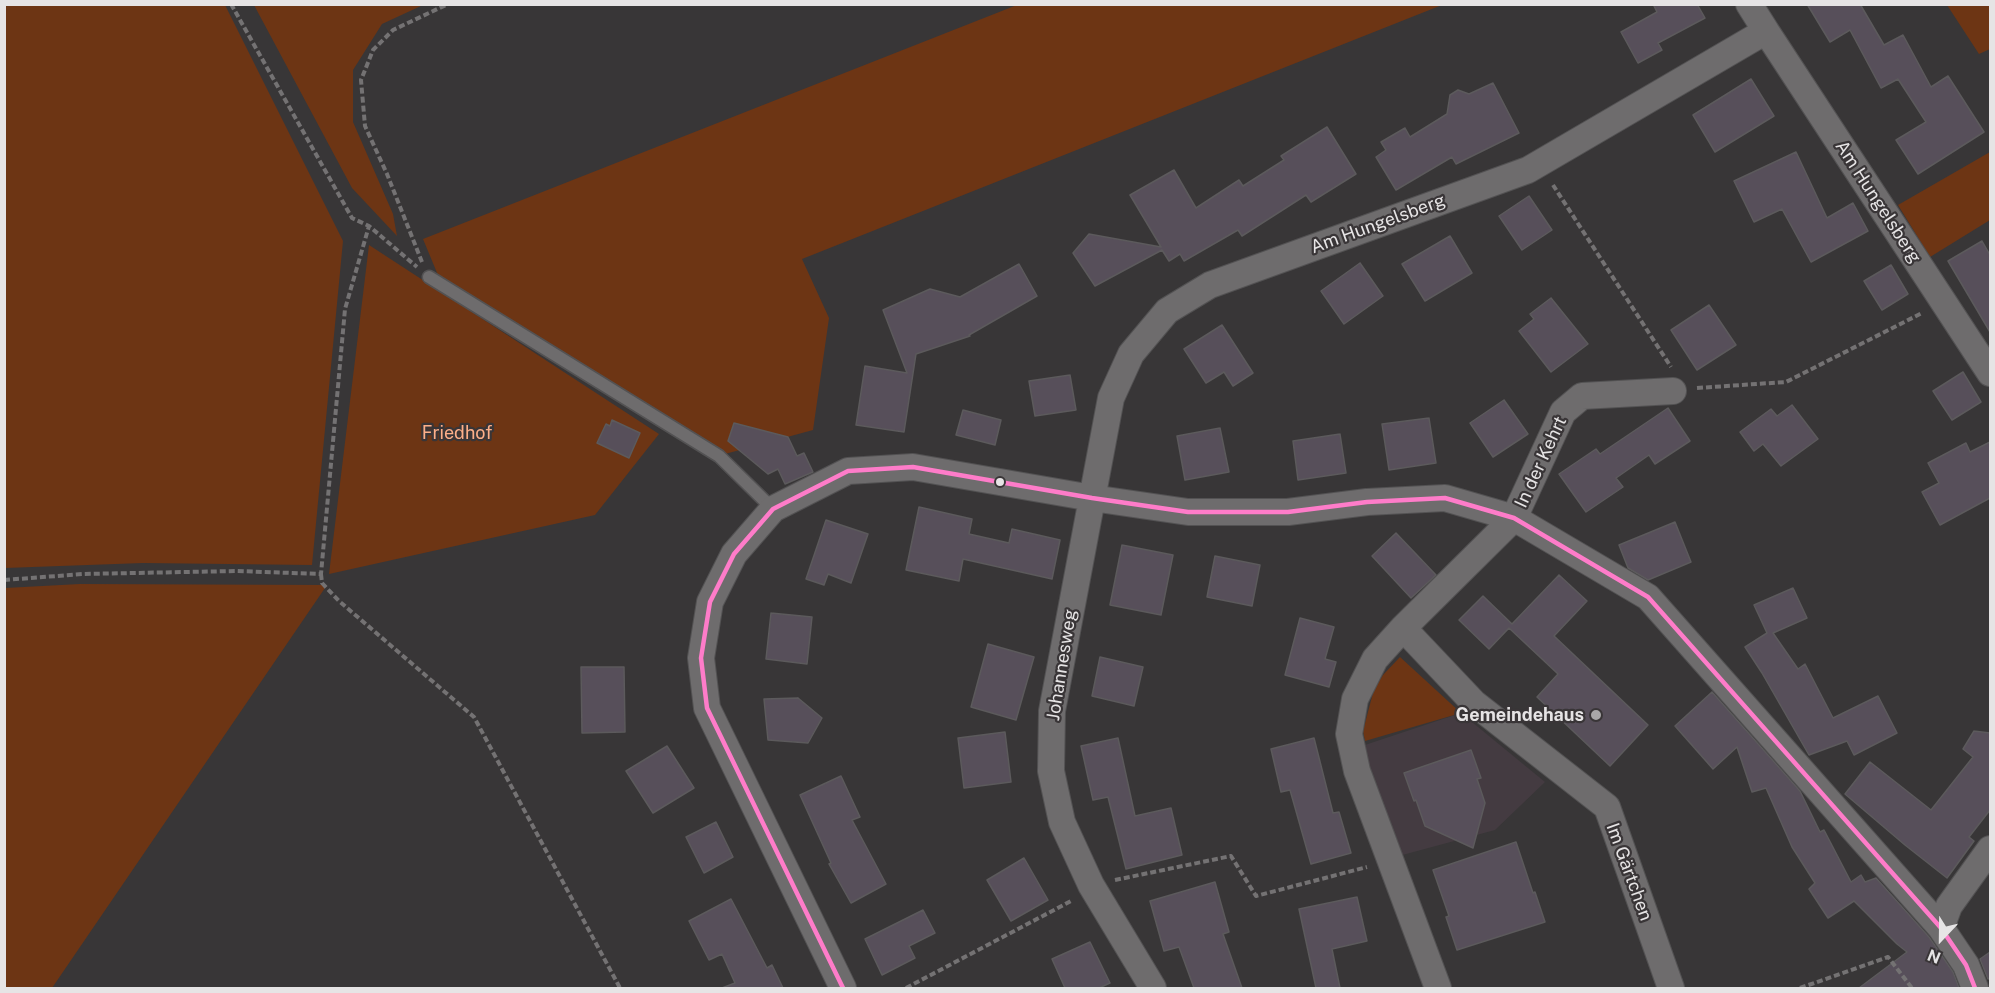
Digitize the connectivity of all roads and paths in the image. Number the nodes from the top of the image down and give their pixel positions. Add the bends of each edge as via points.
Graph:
1 (231, 4) edge
2 (448, 4) edge
3 (1749, 4) edge
4 (1766, 32) junction
5 (1539, 164) junction
6 (369, 226) junction
7 (429, 277) junction
8 (1944, 302) junction
9 (1990, 373) edge
10 (1681, 383) junction
11 (1092, 498) junction
12 (773, 509) junction
13 (1514, 518) junction
14 (321, 573) junction
15 (4, 580) edge
16 (1403, 628) junction
17 (1990, 849) edge
18 (1391, 861) junction
19 (1092, 887) junction
20 (1941, 928) junction
21 (620, 988) edge
22 (843, 988) edge
23 (906, 988) edge
24 (1153, 988) edge
25 (1438, 988) edge
26 (1671, 988) edge
27 (1800, 988) edge
28 (1911, 988) edge
29 (1975, 988) edge

1 - 6 path via 352,218
2 - 7 path via 393,30 373,50 361,80 365,126
3 - 4 street, Am Hungelsberg
4 - 5 street, Am Hungelsberg
4 - 8 street, Am Hungelsberg
5 - 10 path
5 - 11 street, Am Hungelsberg via 1210,285 1167,310 1131,354 1112,398
6 - 7 path
6 - 14 path via 345,309
7 - 12 lane via 719,456
8 - 9 street, Am Hungelsberg
8 - 10 path via 1786,382
10 - 13 street, In der Kehrt via 1582,396 1563,412
11 - 12 street via 913,467 848,471
11 - 13 street via 1188,512 1288,512 1444,498
11 - 19 street, Johannesweg via 1052,711 1050,771 1062,822
12 - 22 street via 734,554 710,602 701,658 707,708
13 - 16 street
13 - 20 street via 1648,597
14 - 15 path via 83,574
14 - 21 path via 322,583 339,601 474,717
16 - 18 street via 1375,659 1355,699 1349,734 1357,771
16 - 26 street, Im Gärtchen via 1474,703 1606,807
17 - 20 street via 1949,906
18 - 19 path via 1256,896 1231,856
18 - 25 street
19 - 23 path
19 - 24 street, Johannesweg
20 - 29 street via 1966,965
27 - 28 path via 1888,957

